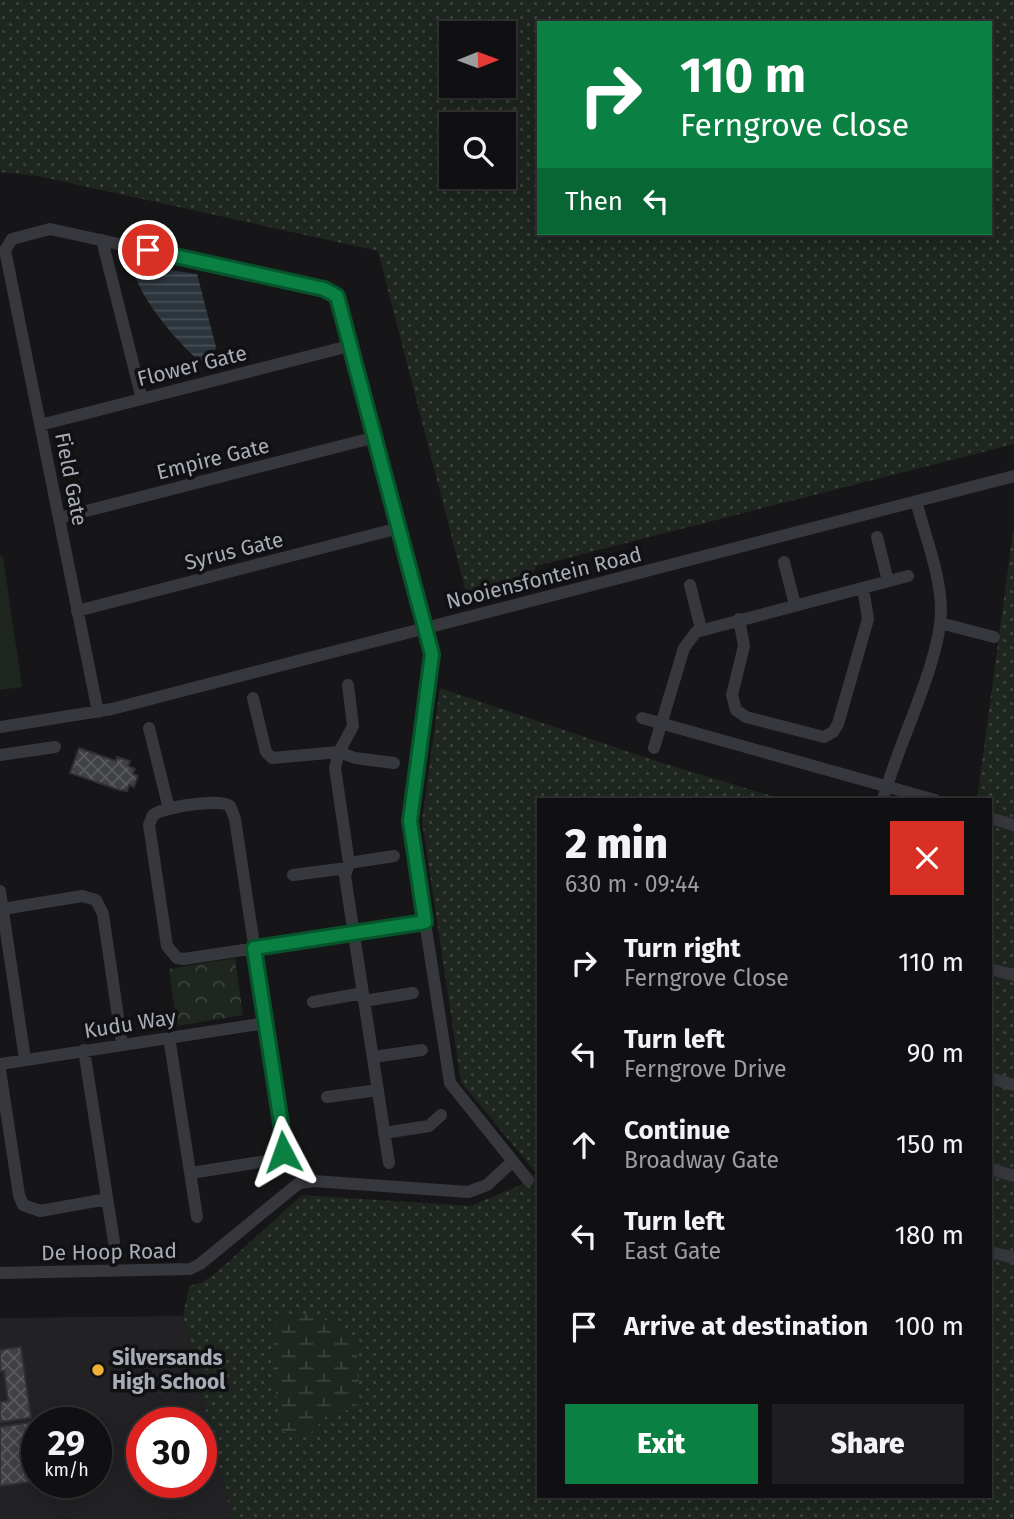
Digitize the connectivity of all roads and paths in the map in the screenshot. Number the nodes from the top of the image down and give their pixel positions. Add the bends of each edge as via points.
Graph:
1 (102, 240) junction
2 (353, 345) junction
3 (142, 399) junction
4 (40, 425) junction
5 (376, 437) junction
6 (1014, 476) edge
7 (916, 501) junction
8 (59, 518) junction
9 (399, 528) junction
10 (877, 537) dead end
11 (784, 562) dead end
12 (908, 576) dead end
13 (888, 581) junction
14 (690, 585) dead end
15 (863, 588) junction
16 (796, 605) junction
17 (78, 611) junction
18 (738, 620) junction
19 (940, 623) junction
20 (426, 628) junction
21 (701, 629) junction
22 (994, 637) dead end
23 (348, 685) dead end
24 (253, 698) dead end
25 (98, 712) junction
26 (642, 718) dead end
27 (661, 723) junction
28 (0, 727) edge
29 (149, 728) dead end
30 (55, 747) dead end
31 (654, 748) dead end
32 (339, 752) junction
33 (0, 755) edge
34 (394, 763) dead end
35 (886, 785) junction
36 (883, 798) edge
37 (928, 798) edge
38 (169, 809) junction
39 (992, 819) edge
40 (1014, 825) edge
41 (394, 856) dead end
42 (348, 866) junction
43 (293, 875) dead end
44 (0, 891) edge
45 (3, 909) junction
46 (425, 922) junction
47 (354, 933) junction
48 (254, 948) junction
49 (992, 970) edge
50 (1014, 975) edge
51 (412, 993) dead end
52 (363, 997) junction
53 (313, 1002) dead end
54 (266, 1023) junction
55 (169, 1037) junction
56 (122, 1044) junction
57 (84, 1050) junction
58 (422, 1050) dead end
59 (373, 1057) junction
60 (25, 1059) junction
61 (0, 1064) edge
62 (0, 1070) edge
63 (992, 1080) edge
64 (1014, 1085) edge
65 (378, 1090) junction
66 (327, 1097) dead end
67 (441, 1115) dead end
68 (384, 1133) junction
69 (513, 1161) junction
70 (389, 1163) dead end
71 (992, 1170) edge
72 (191, 1173) junction
73 (1014, 1176) edge
74 (528, 1180) dead end
75 (107, 1199) junction
76 (197, 1217) dead end
77 (114, 1242) dead end
78 (992, 1252) edge
79 (1014, 1258) edge
80 (0, 1273) edge

1 - 2 street via 333,293 342,304
1 - 3 street
1 - 4 street, Field Gate via 50,229 12,239 6,246
2 - 3 street, Flower Gate
2 - 5 street
3 - 4 street, Flower Gate
4 - 8 street, Field Gate
5 - 8 street, Empire Gate
5 - 9 street
6 - 7 street, Nooiensfontein Road
7 - 19 street via 939,589
7 - 20 street, Nooiensfontein Road
8 - 17 street, Field Gate
9 - 17 street, Syrus Gate
9 - 20 street
10 - 13 street
11 - 16 street
12 - 13 street
13 - 15 street
14 - 21 street
15 - 16 street
15 - 18 street via 867,623 838,724 824,737 736,710 732,695 744,646
16 - 18 street
17 - 25 street, Field Gate
18 - 21 street
19 - 22 street
19 - 35 street
20 - 25 street, Nooiensfontein Road
20 - 46 street via 432,668 410,821
21 - 27 street via 686,642
23 - 32 street via 353,726
24 - 32 street via 270,757
25 - 28 street, Nooiensfontein Road
26 - 27 street
27 - 31 street
27 - 35 street
29 - 38 street
30 - 33 street
32 - 34 street
32 - 42 street via 335,768
35 - 36 street
35 - 37 street
38 - 48 street via 221,802 230,806
38 - 48 street via 156,813 149,825 168,950 184,959
39 - 40 street
41 - 42 street
42 - 43 street
42 - 47 street via 345,876
44 - 45 street
45 - 56 street via 82,896 96,900 103,914
45 - 60 street
46 - 47 street
46 - 69 street via 451,1087
47 - 48 street
47 - 52 street
48 - 54 street
49 - 50 street
51 - 52 street
52 - 53 street
52 - 59 street
54 - 55 street, Kudu Way
54 - 72 street via 283,1152 269,1161
55 - 56 street, Kudu Way
55 - 72 street
56 - 57 street, Kudu Way
57 - 60 street, Kudu Way
57 - 75 street
58 - 59 street
59 - 65 street
60 - 61 street, Kudu Way
62 - 75 street via 23,1205 40,1211
63 - 64 street
65 - 66 street
65 - 68 street
67 - 68 street via 429,1126
68 - 70 street
69 - 74 street
69 - 80 street, De Hoop Road via 486,1185 468,1192 299,1183 190,1269
71 - 73 street
72 - 76 street
75 - 77 street
78 - 79 street

